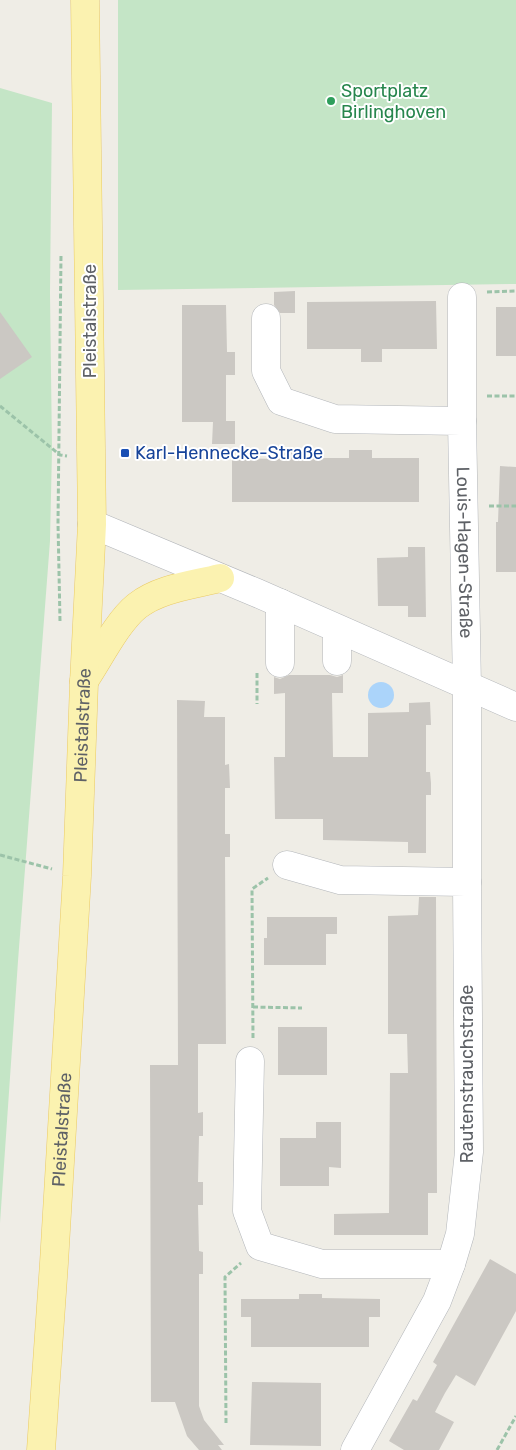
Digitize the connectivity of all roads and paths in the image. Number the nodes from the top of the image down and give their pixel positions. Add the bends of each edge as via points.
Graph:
1 (85, 0) edge
2 (61, 247) dead end
3 (462, 297) dead end
4 (266, 318) dead end
5 (0, 406) edge
6 (462, 421) junction
7 (60, 454) junction
8 (92, 524) junction
9 (220, 578) junction
10 (280, 603) junction
11 (60, 622) dead end
12 (337, 629) junction
13 (337, 661) dead end
14 (280, 663) dead end
15 (84, 683) junction
16 (467, 686) junction
17 (516, 707) edge
18 (0, 855) edge
19 (287, 865) joint
20 (57, 870) dead end
21 (467, 882) junction
22 (252, 1007) junction
23 (302, 1008) dead end
24 (250, 1061) joint
25 (260, 1246) junction
26 (451, 1264) junction
27 (516, 1416) edge
28 (226, 1423) dead end
29 (41, 1450) edge
30 (355, 1450) edge
31 (497, 1450) edge

1 - 8 main road, Pleistalstraße
2 - 7 path
3 - 6 street, Louis-Hagen-Straße
4 - 6 street via 266,371 281,401 335,419
5 - 7 path
6 - 16 street, Louis-Hagen-Straße
7 - 11 path
8 - 9 street
8 - 15 main road, Pleistalstraße
9 - 10 street
9 - 15 main road via 159,594 137,606 123,621
10 - 12 street
10 - 14 street
12 - 13 street
12 - 16 street
15 - 29 main road, Pleistalstraße via 77,876
16 - 17 street
16 - 21 street, Rautenstrauchstraße
18 - 20 path
19 - 21 street via 340,880
19 - 22 path via 252,889
21 - 26 street, Rautenstrauchstraße via 469,1152 460,1234
22 - 23 path
22 - 24 path via 253,1054
24 - 25 street via 247,1211
25 - 26 street via 322,1264
25 - 28 path via 225,1277
26 - 30 street, Rautenstrauchstraße via 437,1301
27 - 31 path

